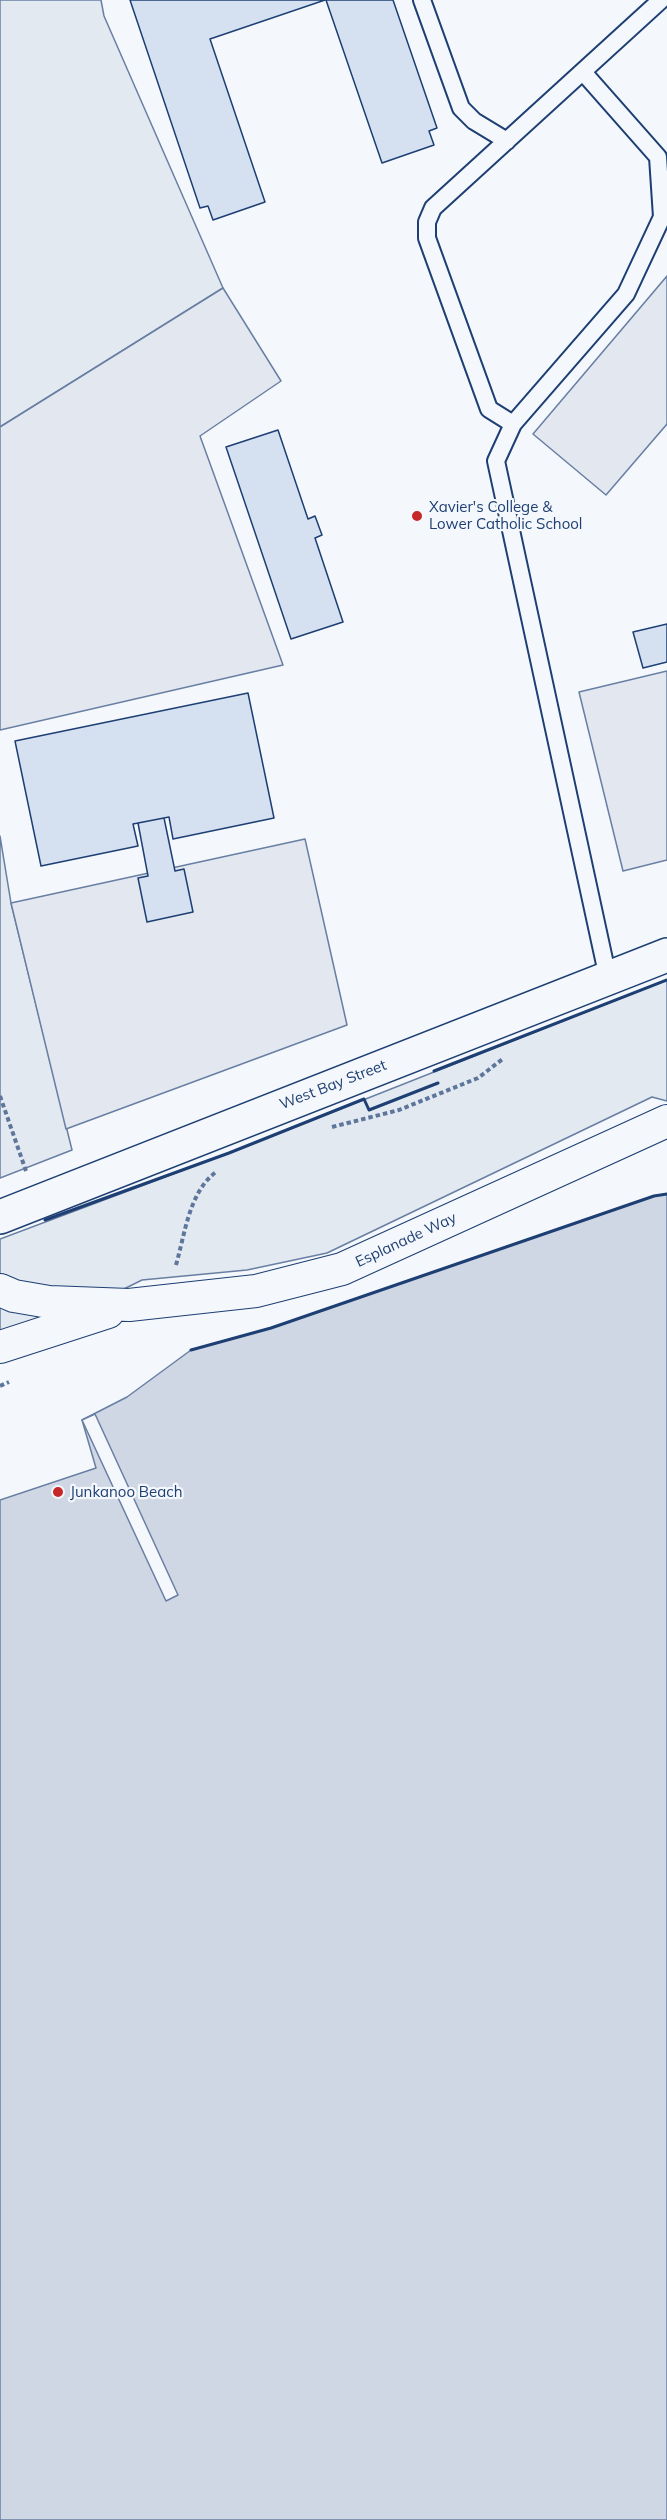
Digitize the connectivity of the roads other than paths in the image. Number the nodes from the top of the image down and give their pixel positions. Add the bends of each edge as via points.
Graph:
1 (422, 0) edge
2 (661, 0) edge
3 (583, 72) junction
4 (507, 141) junction
5 (513, 424) junction
6 (667, 955) edge
7 (608, 978) junction
8 (667, 1121) edge
9 (0, 1217) edge
10 (0, 1290) edge
11 (129, 1305) junction
12 (0, 1347) edge

1 - 4 lane via 461,108
2 - 3 lane
3 - 4 lane
3 - 5 lane via 658,157 662,217 626,294
4 - 5 lane via 433,208 427,222 427,238 489,409
5 - 7 lane via 496,461
6 - 7 highway, West Bay Street
7 - 9 highway, West Bay Street
8 - 11 street, Esplanade Way via 342,1269 256,1291
10 - 11 street, Esplanade Way via 49,1302
11 - 12 street, Esplanade Way

